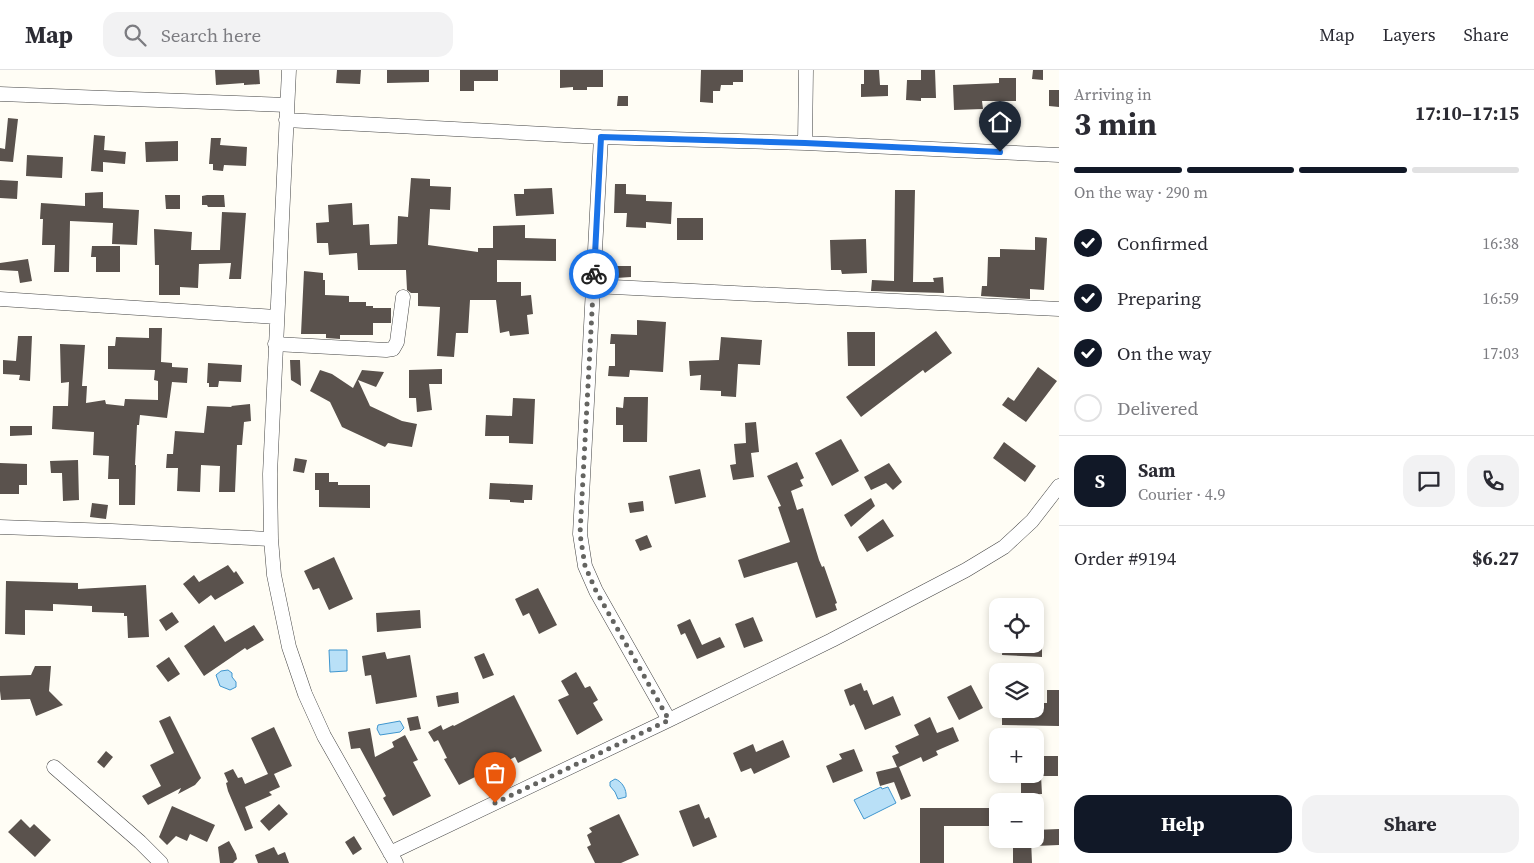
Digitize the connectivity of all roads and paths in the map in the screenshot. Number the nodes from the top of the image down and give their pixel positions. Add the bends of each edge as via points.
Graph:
1 (289, 70) edge
2 (806, 70) edge
3 (0, 94) edge
4 (287, 105) junction
5 (286, 120) junction
6 (601, 137) junction
7 (805, 143) junction
8 (1059, 155) edge
9 (593, 286) junction
10 (403, 298) dead end
11 (0, 299) edge
12 (1059, 309) edge
13 (276, 317) junction
14 (275, 344) junction
15 (1059, 486) edge
16 (0, 527) edge
17 (271, 540) junction
18 (669, 720) junction
19 (54, 767) dead end
20 (393, 858) edge
21 (161, 863) edge

1 - 4 street
2 - 7 street
3 - 4 street
4 - 5 street
5 - 6 street
5 - 13 street
6 - 7 street
6 - 9 street
7 - 8 street
9 - 12 street
9 - 18 street via 580,534 585,566
10 - 14 street via 397,342 393,348
11 - 13 street
13 - 14 street
14 - 17 street
15 - 18 street via 1032,521 1004,547 832,640
16 - 17 street
17 - 20 street via 281,613 305,694 324,736
18 - 20 street
19 - 21 street

